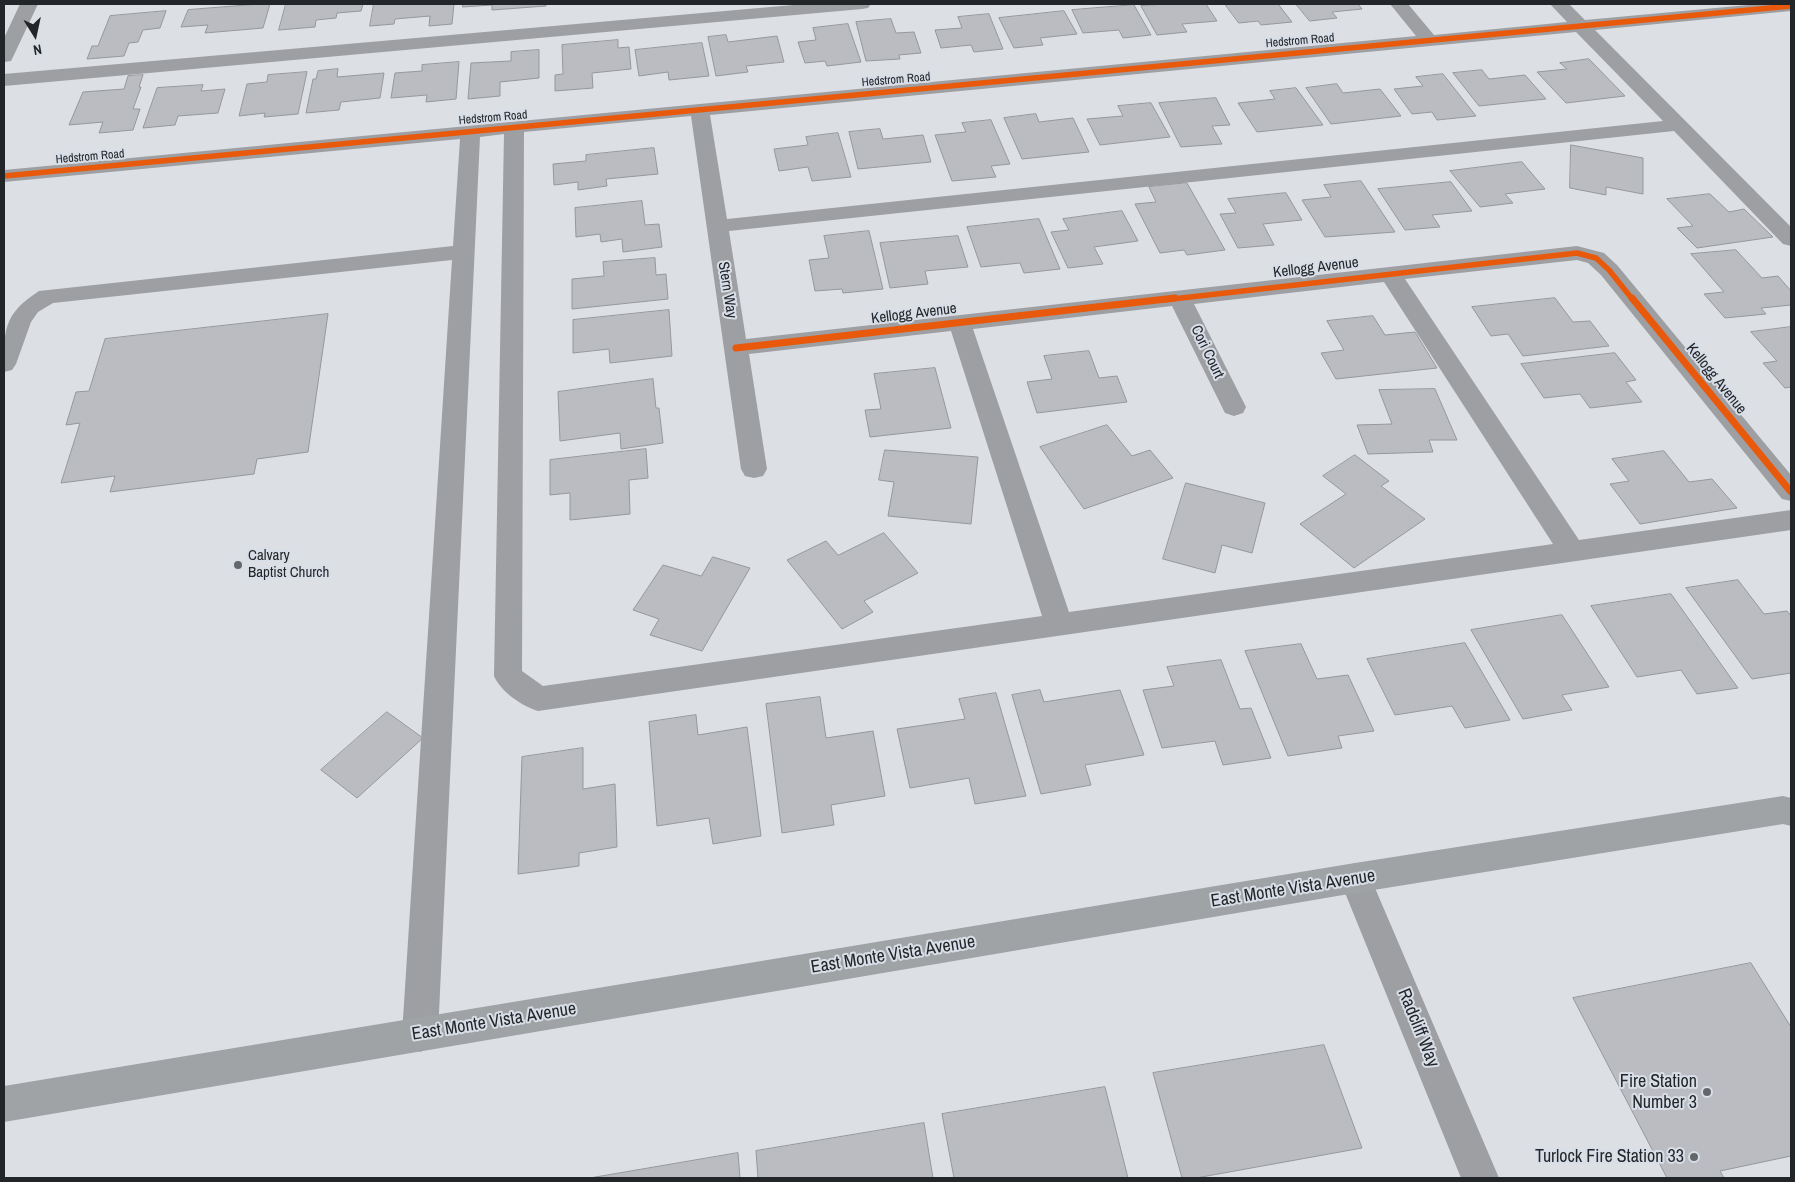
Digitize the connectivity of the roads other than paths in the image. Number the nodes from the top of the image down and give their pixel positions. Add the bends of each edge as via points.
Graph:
1 (29, 4) edge
2 (862, 4) edge
3 (1399, 4) edge
4 (1559, 4) edge
5 (1791, 6) edge
6 (1581, 26) junction
7 (1429, 40) junction
8 (4, 57) edge
9 (4, 80) edge
10 (700, 110) junction
11 (1679, 125) junction
12 (514, 128) junction
13 (470, 132) junction
14 (4, 176) edge
15 (718, 226) junction
16 (1791, 239) edge
17 (464, 252) junction
18 (1389, 273) junction
19 (1180, 298) junction
20 (960, 323) junction
21 (736, 348) junction
22 (4, 364) edge
23 (1234, 407) dead end
24 (754, 470) dead end
25 (1791, 492) edge
26 (1791, 520) edge
27 (1573, 552) junction
28 (1058, 625) junction
29 (1789, 808) edge
30 (1355, 878) junction
31 (420, 1034) junction
32 (4, 1104) edge
33 (1480, 1178) edge

1 - 8 street
2 - 9 street
3 - 7 street
4 - 6 street
5 - 6 street, Hedstrom Road
6 - 7 street, Hedstrom Road
6 - 11 street
7 - 10 street, Hedstrom Road
10 - 12 street, Hedstrom Road
10 - 15 street, Stern Way
11 - 15 street
11 - 16 street
12 - 13 street, Hedstrom Road
12 - 28 street via 508,676 538,699
13 - 14 street, Hedstrom Road
13 - 17 street
15 - 21 street, Stern Way
17 - 22 street via 47,296 30,307 20,322
17 - 31 street
18 - 19 street, Kellogg Avenue
18 - 25 street, Kellogg Avenue via 1564,253 1596,258
18 - 27 street
19 - 20 street, Kellogg Avenue
19 - 23 street, Cori Court
20 - 21 street, Kellogg Avenue
20 - 28 street
21 - 24 street, Stern Way
26 - 27 street
27 - 28 street
29 - 30 main road, East Monte Vista Avenue
30 - 31 main road, East Monte Vista Avenue
30 - 33 street, Radcliff Way
31 - 32 main road, East Monte Vista Avenue

